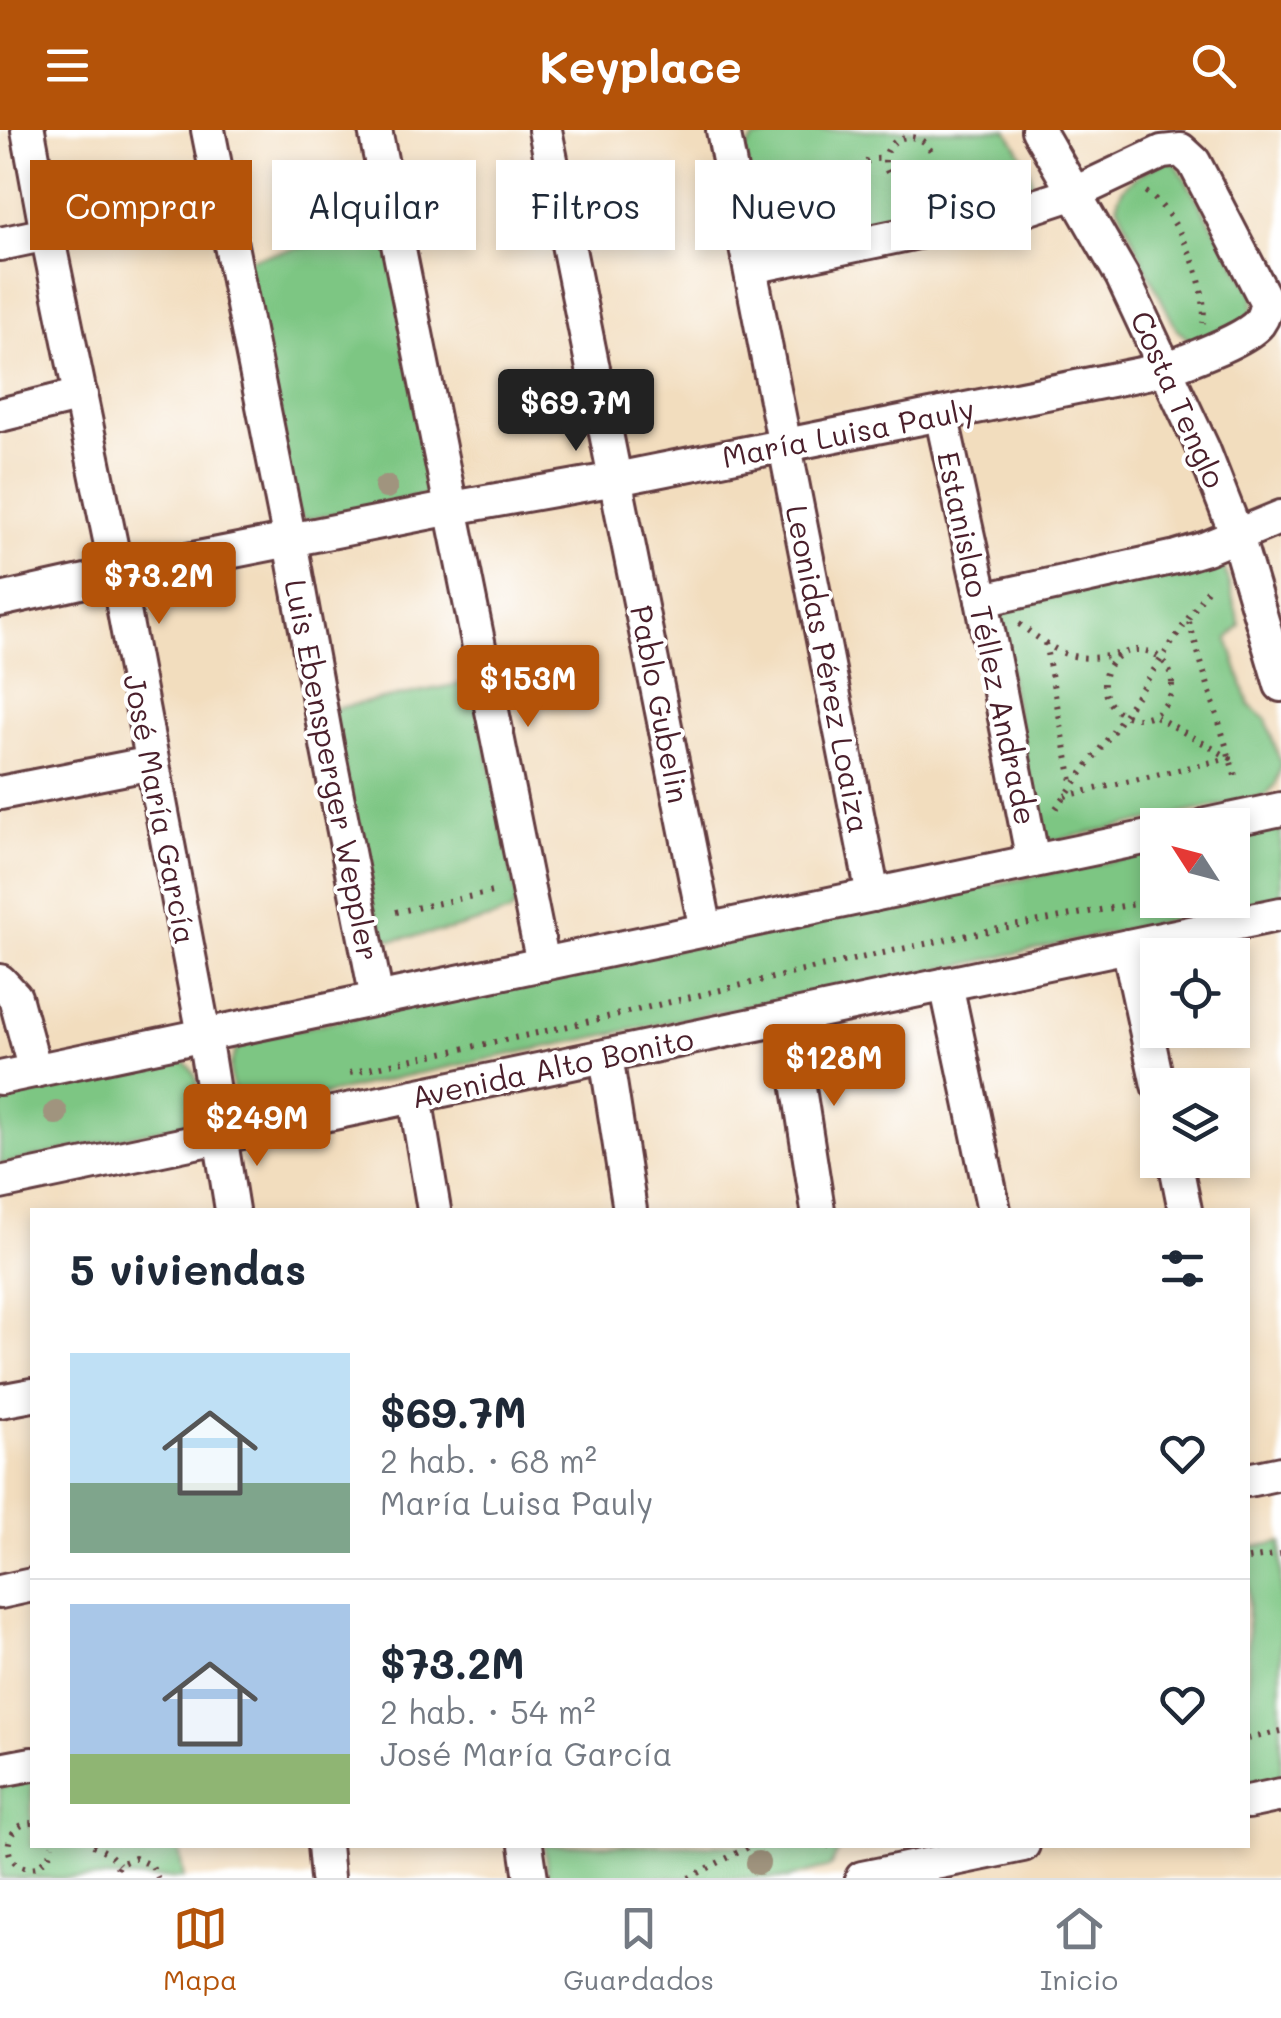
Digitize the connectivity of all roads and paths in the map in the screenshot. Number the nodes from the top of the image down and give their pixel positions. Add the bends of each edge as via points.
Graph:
1 (28, 130) edge
2 (208, 130) edge
3 (375, 130) edge
4 (544, 130) edge
5 (1038, 130) edge
6 (731, 131) edge
7 (885, 159) junction
8 (33, 160) edge
9 (871, 160) edge
10 (934, 160) edge
11 (891, 175) edge
12 (1135, 188) dead end
13 (1075, 193) junction
14 (30, 238) edge
15 (0, 244) edge
16 (50, 250) edge
17 (751, 266) junction
18 (1201, 332) dead end
19 (1166, 369) junction
20 (81, 395) junction
21 (0, 414) edge
22 (942, 414) junction
23 (785, 444) junction
24 (616, 479) junction
25 (452, 508) junction
26 (1281, 517) edge
27 (1237, 536) junction
28 (290, 541) junction
29 (117, 574) junction
30 (1209, 587) dead end
31 (0, 600) edge
32 (982, 600) junction
33 (1188, 620) junction
34 (1044, 642) junction
35 (1128, 652) junction
36 (1162, 659) junction
37 (1281, 686) edge
38 (1152, 715) junction
39 (1124, 716) junction
40 (1230, 758) junction
41 (152, 763) junction
42 (1236, 778) dead end
43 (1073, 786) junction
44 (0, 793) edge
45 (1065, 796) junction
46 (1281, 809) edge
47 (1250, 816) edge
48 (1047, 819) dead end
49 (1140, 839) edge
50 (1033, 861) junction
51 (527, 884) junction
52 (873, 895) junction
53 (1140, 904) edge
54 (396, 912) dead end
55 (1281, 914) edge
56 (706, 930) junction
57 (1128, 946) junction
58 (543, 964) junction
59 (0, 982) edge
60 (946, 984) junction
61 (377, 999) junction
62 (788, 1018) junction
63 (204, 1035) junction
64 (606, 1056) junction
65 (1154, 1068) edge
66 (35, 1071) junction
67 (332, 1077) dead end
68 (0, 1078) edge
69 (414, 1096) junction
70 (220, 1136) junction
71 (1178, 1178) edge
72 (0, 1183) edge
73 (232, 1208) edge
74 (434, 1208) edge
75 (630, 1208) edge
76 (818, 1208) edge
77 (994, 1208) edge
78 (1185, 1208) edge
79 (30, 1395) edge
80 (0, 1401) edge
81 (1281, 1473) edge
82 (1250, 1480) edge
83 (1281, 1554) edge
84 (1250, 1560) edge
85 (30, 1585) edge
86 (0, 1592) edge
87 (1281, 1731) edge
88 (1250, 1739) edge
89 (30, 1764) edge
90 (0, 1770) edge
91 (1281, 1795) edge
92 (1250, 1802) edge
93 (30, 1823) edge
94 (3, 1840) edge
95 (52, 1848) edge
96 (98, 1848) edge
97 (324, 1848) edge
98 (526, 1848) edge
99 (746, 1848) edge
100 (1009, 1848) edge
101 (119, 1864) junction
102 (112, 1878) edge
103 (158, 1878) edge
104 (327, 1878) edge
105 (530, 1878) edge
106 (689, 1878) edge
107 (862, 1878) edge

1 - 8 street, José María García
2 - 28 street, Luis Ebensperger Weppler
3 - 25 street
4 - 24 street, Pablo Gubelin
5 - 13 street, Costa Tenglo
6 - 17 street, Leonidas Pérez Loaiza
7 - 9 path
7 - 10 path via 898,139 914,137 927,144
7 - 11 path
12 - 18 path via 1165,210 1188,254 1200,283
13 - 17 street via 1024,210
13 - 19 street, Costa Tenglo
13 - 19 street, María Luisa Pauly via 1162,152 1181,150 1194,162 1252,273 1266,301 1256,326
14 - 15 street
16 - 20 street, José María García
17 - 23 street, Leonidas Pérez Loaiza
19 - 22 street, María Luisa Pauly
19 - 27 street, Costa Tenglo
20 - 21 street
20 - 29 street, José María García
22 - 23 street, María Luisa Pauly
22 - 32 street, Estanislao Téllez Andrade
23 - 24 street, María Luisa Pauly
23 - 52 street, Leonidas Pérez Loaiza
24 - 25 street, María Luisa Pauly
24 - 56 street, Pablo Gubelin
25 - 28 street, María Luisa Pauly
25 - 51 street
26 - 27 street
27 - 32 street via 1160,561
27 - 37 street, Costa Tenglo
28 - 29 street, María Luisa Pauly
28 - 61 street, Luis Ebensperger Weppler
29 - 31 street, María Luisa Pauly
29 - 41 street, José María García
30 - 33 path
32 - 34 path
32 - 50 street, Estanislao Téllez Andrade
33 - 36 path
33 - 40 path
34 - 35 path via 1086,660
34 - 43 path
35 - 36 path
35 - 39 path via 1110,664 1104,686
36 - 38 path via 1171,693
36 - 39 path
38 - 39 path
38 - 40 path
39 - 43 path
40 - 42 path
40 - 45 path
41 - 44 street
41 - 63 street, José María García
43 - 45 path
45 - 48 path
46 - 47 street
49 - 50 street
50 - 52 street
51 - 54 path
51 - 58 street
52 - 56 street
53 - 67 path via 910,946
55 - 57 street, Avenida Alto Bonito
56 - 58 street
57 - 60 street, Avenida Alto Bonito
57 - 65 street
58 - 61 street
59 - 66 street via 15,997
60 - 62 street, Avenida Alto Bonito
60 - 77 street
61 - 63 street
62 - 64 street, Avenida Alto Bonito
62 - 76 street
63 - 66 street
63 - 70 street, José María García
64 - 69 street, Avenida Alto Bonito
64 - 75 street
66 - 68 street
69 - 70 street, Avenida Alto Bonito
69 - 74 street
70 - 72 street, Avenida Alto Bonito
70 - 73 street, José María García
71 - 78 street
79 - 80 street
81 - 82 street
83 - 84 path
85 - 86 street
87 - 88 path
89 - 90 street
91 - 92 street
93 - 94 path
94 - 95 path via 9,1858 26,1868 46,1861
96 - 101 path
97 - 104 street
98 - 105 street
99 - 106 path
100 - 107 street
101 - 102 path
101 - 103 path via 144,1860

